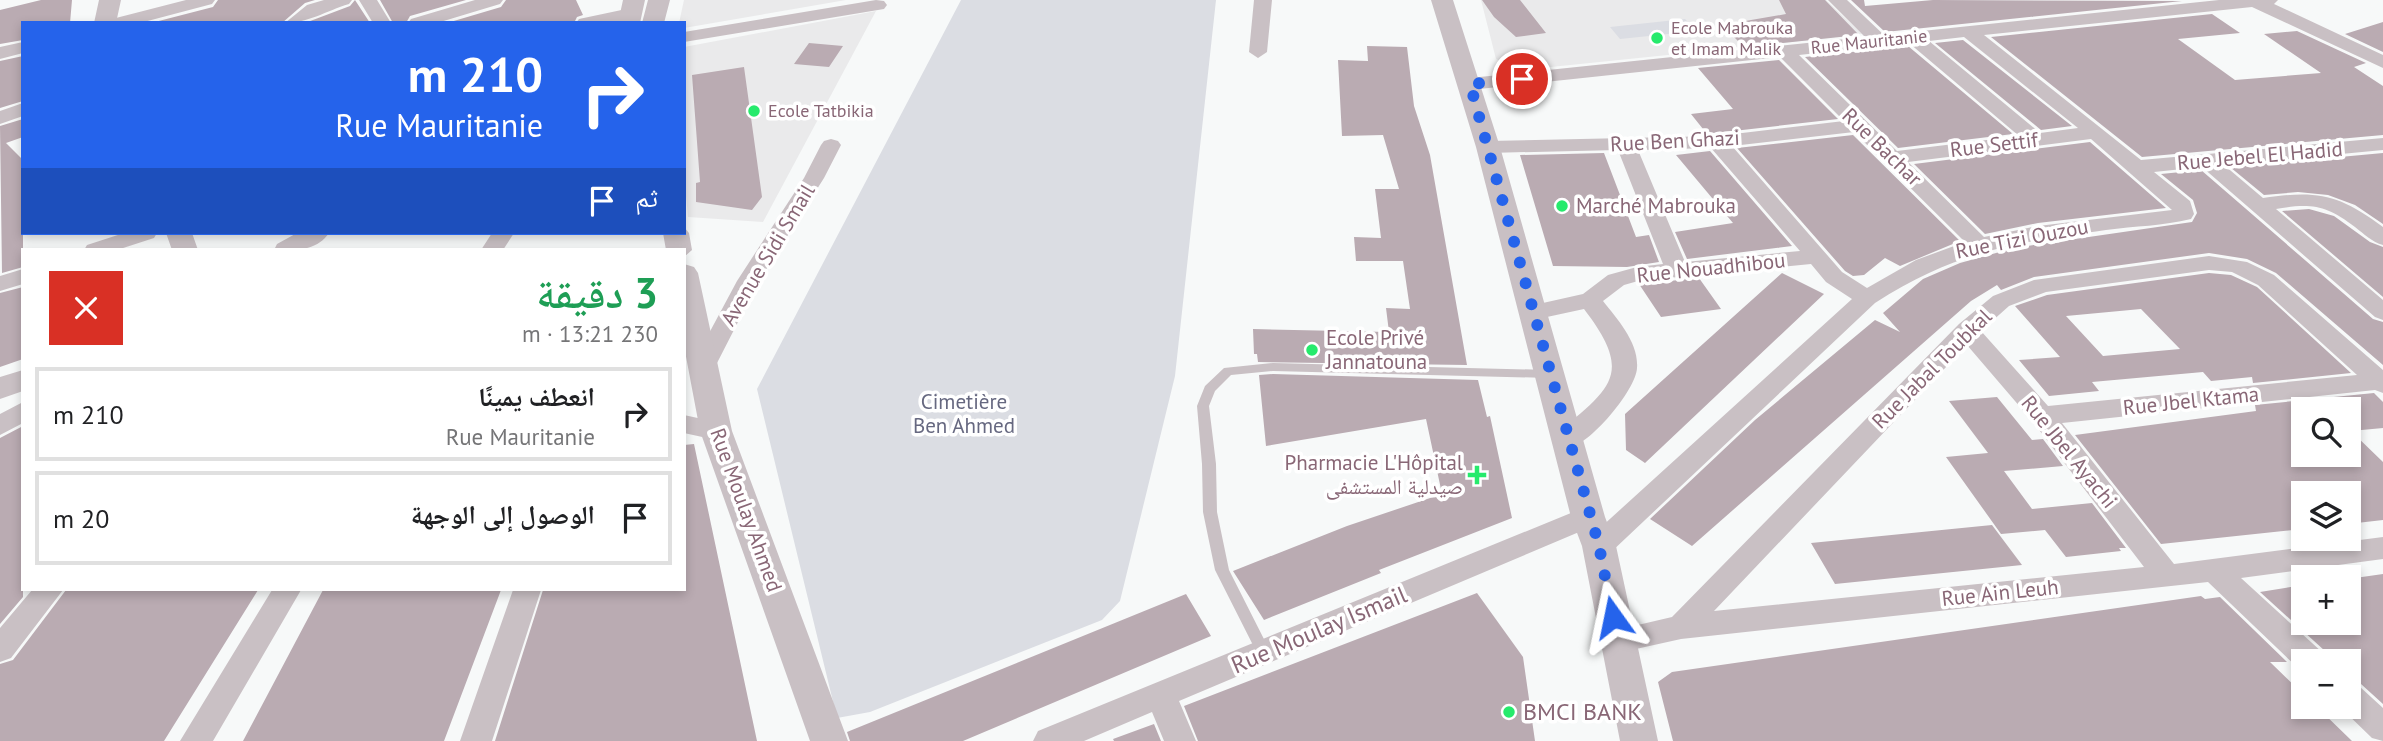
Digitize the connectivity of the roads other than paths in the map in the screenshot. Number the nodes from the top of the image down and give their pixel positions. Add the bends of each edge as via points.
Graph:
1 (110, 0) edge
2 (206, 0) edge
3 (343, 0) edge
4 (368, 0) edge
5 (492, 0) edge
6 (659, 0) edge
7 (1264, 0) edge
8 (1442, 0) edge
9 (1837, 0) edge
10 (2262, 1) edge
11 (878, 5) dead end
12 (2166, 5) edge
13 (632, 12) edge
14 (105, 21) edge
15 (126, 21) edge
16 (297, 21) edge
17 (381, 21) edge
18 (423, 21) edge
19 (594, 21) edge
20 (654, 21) edge
21 (1967, 31) junction
22 (686, 37) edge
23 (1913, 37) junction
24 (1879, 40) junction
25 (21, 48) edge
26 (1784, 51) junction
27 (1258, 52) dead end
28 (0, 53) edge
29 (2383, 62) edge
30 (1470, 84) junction
31 (21, 110) edge
32 (0, 118) edge
33 (1860, 125) junction
34 (2095, 132) junction
35 (2035, 139) junction
36 (1717, 142) junction
37 (1626, 144) junction
38 (2383, 144) edge
39 (831, 145) dead end
40 (1488, 146) junction
41 (1894, 158) junction
42 (2207, 161) junction
43 (2137, 167) junction
44 (2258, 205) junction
45 (140, 235) edge
46 (313, 235) edge
47 (2383, 238) edge
48 (1979, 244) junction
49 (101, 248) edge
50 (290, 248) edge
51 (1815, 257) junction
52 (1676, 269) junction
53 (686, 282) edge
54 (1867, 298) junction
55 (1590, 300) junction
56 (1533, 312) junction
57 (2383, 312) edge
58 (1967, 330) junction
59 (704, 365) junction
60 (1549, 374) junction
61 (21, 381) edge
62 (2382, 382) edge
63 (0, 388) edge
64 (21, 412) edge
65 (2042, 416) junction
66 (0, 426) edge
67 (700, 427) edge
68 (1567, 439) junction
69 (1588, 517) junction
70 (1599, 546) junction
71 (2383, 548) edge
72 (2214, 570) junction
73 (2167, 576) junction
74 (48, 591) edge
75 (286, 591) edge
76 (527, 591) edge
77 (1681, 627) junction
78 (1618, 641) junction
79 (1, 647) edge
80 (2298, 649) edge
81 (1264, 653) junction
82 (1161, 696) junction
83 (2361, 707) edge
84 (2383, 728) edge
85 (195, 741) edge
86 (476, 741) edge
87 (830, 741) edge
88 (1049, 741) edge
89 (1180, 741) edge
90 (1639, 741) edge

1 - 14 street
2 - 15 street
3 - 16 street via 313,9
4 - 17 street
5 - 18 street
6 - 20 street
7 - 27 street
8 - 30 street
9 - 24 street
10 - 12 street, Rue Mauritanie
10 - 29 street
11 - 22 street
12 - 21 street, Rue Mauritanie
13 - 19 street
21 - 23 street, Rue Mauritanie
21 - 34 street, Rue Tizi Ouzou
23 - 24 street, Rue Mauritanie
23 - 35 street
24 - 26 street, Rue Mauritanie
25 - 28 street
26 - 30 street, Rue Mauritanie
26 - 33 street, Rue Bachar
30 - 40 street
31 - 32 street
33 - 36 street, Rue Ben Ghazi
33 - 41 street, Rue Bachar
34 - 35 street, Rue Settif
34 - 43 street, Rue Tizi Ouzou
35 - 41 street, Rue Settif
36 - 37 street, Rue Ben Ghazi
36 - 51 street
37 - 40 street, Rue Ben Ghazi
37 - 52 street
38 - 42 street, Rue Jebel El Hadid
39 - 59 street, Avenue Sidi Smail via 748,281
40 - 56 street
41 - 48 street, Rue Bachar
42 - 43 street, Rue Jebel El Hadid
42 - 44 street
43 - 48 street, Rue Tizi Ouzou via 2182,206 2183,214
44 - 47 street via 2306,198 2337,204
44 - 57 street
45 - 49 street
46 - 50 street
48 - 54 street, Rue Tizi Ouzou via 1926,263
51 - 52 street, Rue Nouadhibou
51 - 54 street via 1834,277
52 - 55 street, Rue Nouadhibou via 1616,280
53 - 59 street, Rue Moulay Ahmed
54 - 70 street, Rue Tizi Ouzou
55 - 56 street, Rue Nouadhibou
55 - 68 street via 1616,335 1627,362 1621,388
56 - 60 street
58 - 62 street, Rue Jabal Toubkal via 2001,301 2042,285 2209,262 2231,263 2266,280
58 - 65 street, Rue Jbel Ayachi
58 - 77 street, Rue Jabal Toubkal
59 - 67 street, Rue Moulay Ahmed
60 - 68 street
60 - 81 lane via 1273,367 1228,371 1219,378 1203,406 1210,512 1222,570
61 - 63 street
62 - 65 street, Rue Jbel Ktama
64 - 66 street
65 - 73 street, Rue Jbel Ayachi
67 - 87 street, Rue Moulay Ahmed
68 - 69 street
69 - 70 street
69 - 81 street, Rue Moulay Ismail
70 - 78 street
71 - 72 street, Rue Ain Leuh
72 - 73 street, Rue Ain Leuh
72 - 80 street
73 - 77 street, Rue Ain Leuh
74 - 79 street
75 - 85 street
76 - 86 street
77 - 78 street, Rue Ain Leuh
78 - 90 street
81 - 82 street, Rue Moulay Ismail
82 - 88 street, Rue Moulay Ismail
82 - 89 street
83 - 84 street

